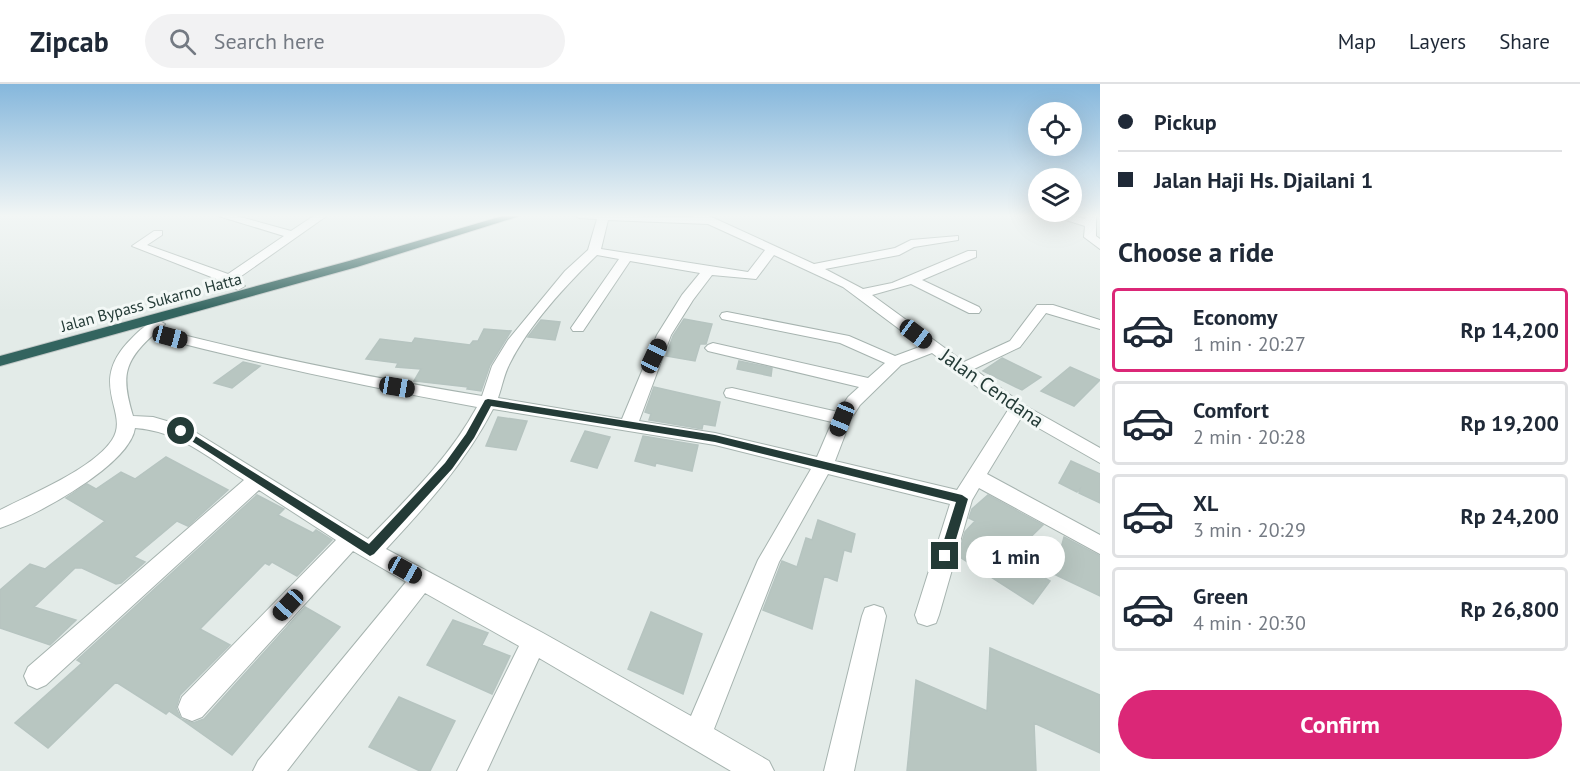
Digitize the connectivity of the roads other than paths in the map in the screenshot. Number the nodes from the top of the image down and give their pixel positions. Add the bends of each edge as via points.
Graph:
1 (141, 247) edge
2 (277, 247) edge
3 (371, 247) edge
4 (405, 247) edge
5 (595, 247) edge
6 (763, 247) edge
7 (906, 247) edge
8 (594, 250) junction
9 (771, 251) junction
10 (972, 254) dead end
11 (626, 257) junction
12 (810, 268) junction
13 (709, 271) junction
14 (914, 280) junction
15 (233, 283) junction
16 (862, 293) junction
17 (974, 310) dead end
18 (180, 311) junction
19 (727, 316) dead end
20 (1100, 326) edge
21 (578, 328) dead end
22 (149, 331) junction
23 (934, 347) junction
24 (713, 348) dead end
25 (0, 351) edge
26 (0, 361) edge
27 (895, 362) junction
28 (961, 369) junction
29 (870, 384) junction
30 (732, 393) dead end
31 (488, 402) junction
32 (1018, 409) junction
33 (842, 419) junction
34 (126, 421) junction
35 (629, 424) junction
36 (1100, 456) edge
37 (823, 466) junction
38 (976, 477) junction
39 (258, 479) junction
40 (962, 499) junction
41 (0, 520) edge
42 (361, 544) junction
43 (1100, 545) edge
44 (423, 580) junction
45 (927, 615) dead end
46 (874, 616) dead end
47 (534, 640) junction
48 (37, 676) dead end
49 (192, 706) dead end
50 (697, 736) junction
51 (268, 771) edge
52 (472, 771) edge
53 (759, 771) edge
54 (839, 771) edge

1 - 15 street
2 - 15 street
3 - 15 highway, Jalan Bypass Sukarno Hatta
4 - 18 highway, Jalan Bypass Sukarno Hatta
5 - 8 street
6 - 9 street, Jalan Cendana
7 - 12 street
8 - 11 street
8 - 31 street via 513,343
9 - 12 street, Jalan Cendana
9 - 13 street via 753,276
10 - 14 street
11 - 13 street
11 - 21 street
12 - 16 street, Jalan Cendana
13 - 35 street via 664,335
14 - 16 street
14 - 17 street
15 - 25 highway, Jalan Bypass Sukarno Hatta
16 - 23 street, Jalan Cendana
18 - 22 street
18 - 26 highway, Jalan Bypass Sukarno Hatta
19 - 27 street via 844,339
20 - 28 street via 1042,308 1015,344
22 - 31 street via 351,379
22 - 34 street via 127,354 116,376
23 - 27 street
23 - 28 street, Jalan Cendana
24 - 29 street
27 - 29 street
28 - 32 street, Jalan Cendana
29 - 33 street
30 - 33 street
31 - 35 street
31 - 42 street via 449,466
32 - 36 street, Jalan Cendana
32 - 38 street
33 - 37 street
34 - 39 street via 170,426
34 - 41 street via 117,448 98,466
35 - 37 street via 715,439
37 - 40 street
37 - 50 street via 769,560
38 - 40 street
38 - 43 street
39 - 42 street
39 - 48 street
40 - 45 street
42 - 44 street
42 - 49 street
44 - 47 street
44 - 51 street
46 - 54 street
47 - 50 street
47 - 52 street
50 - 53 street

